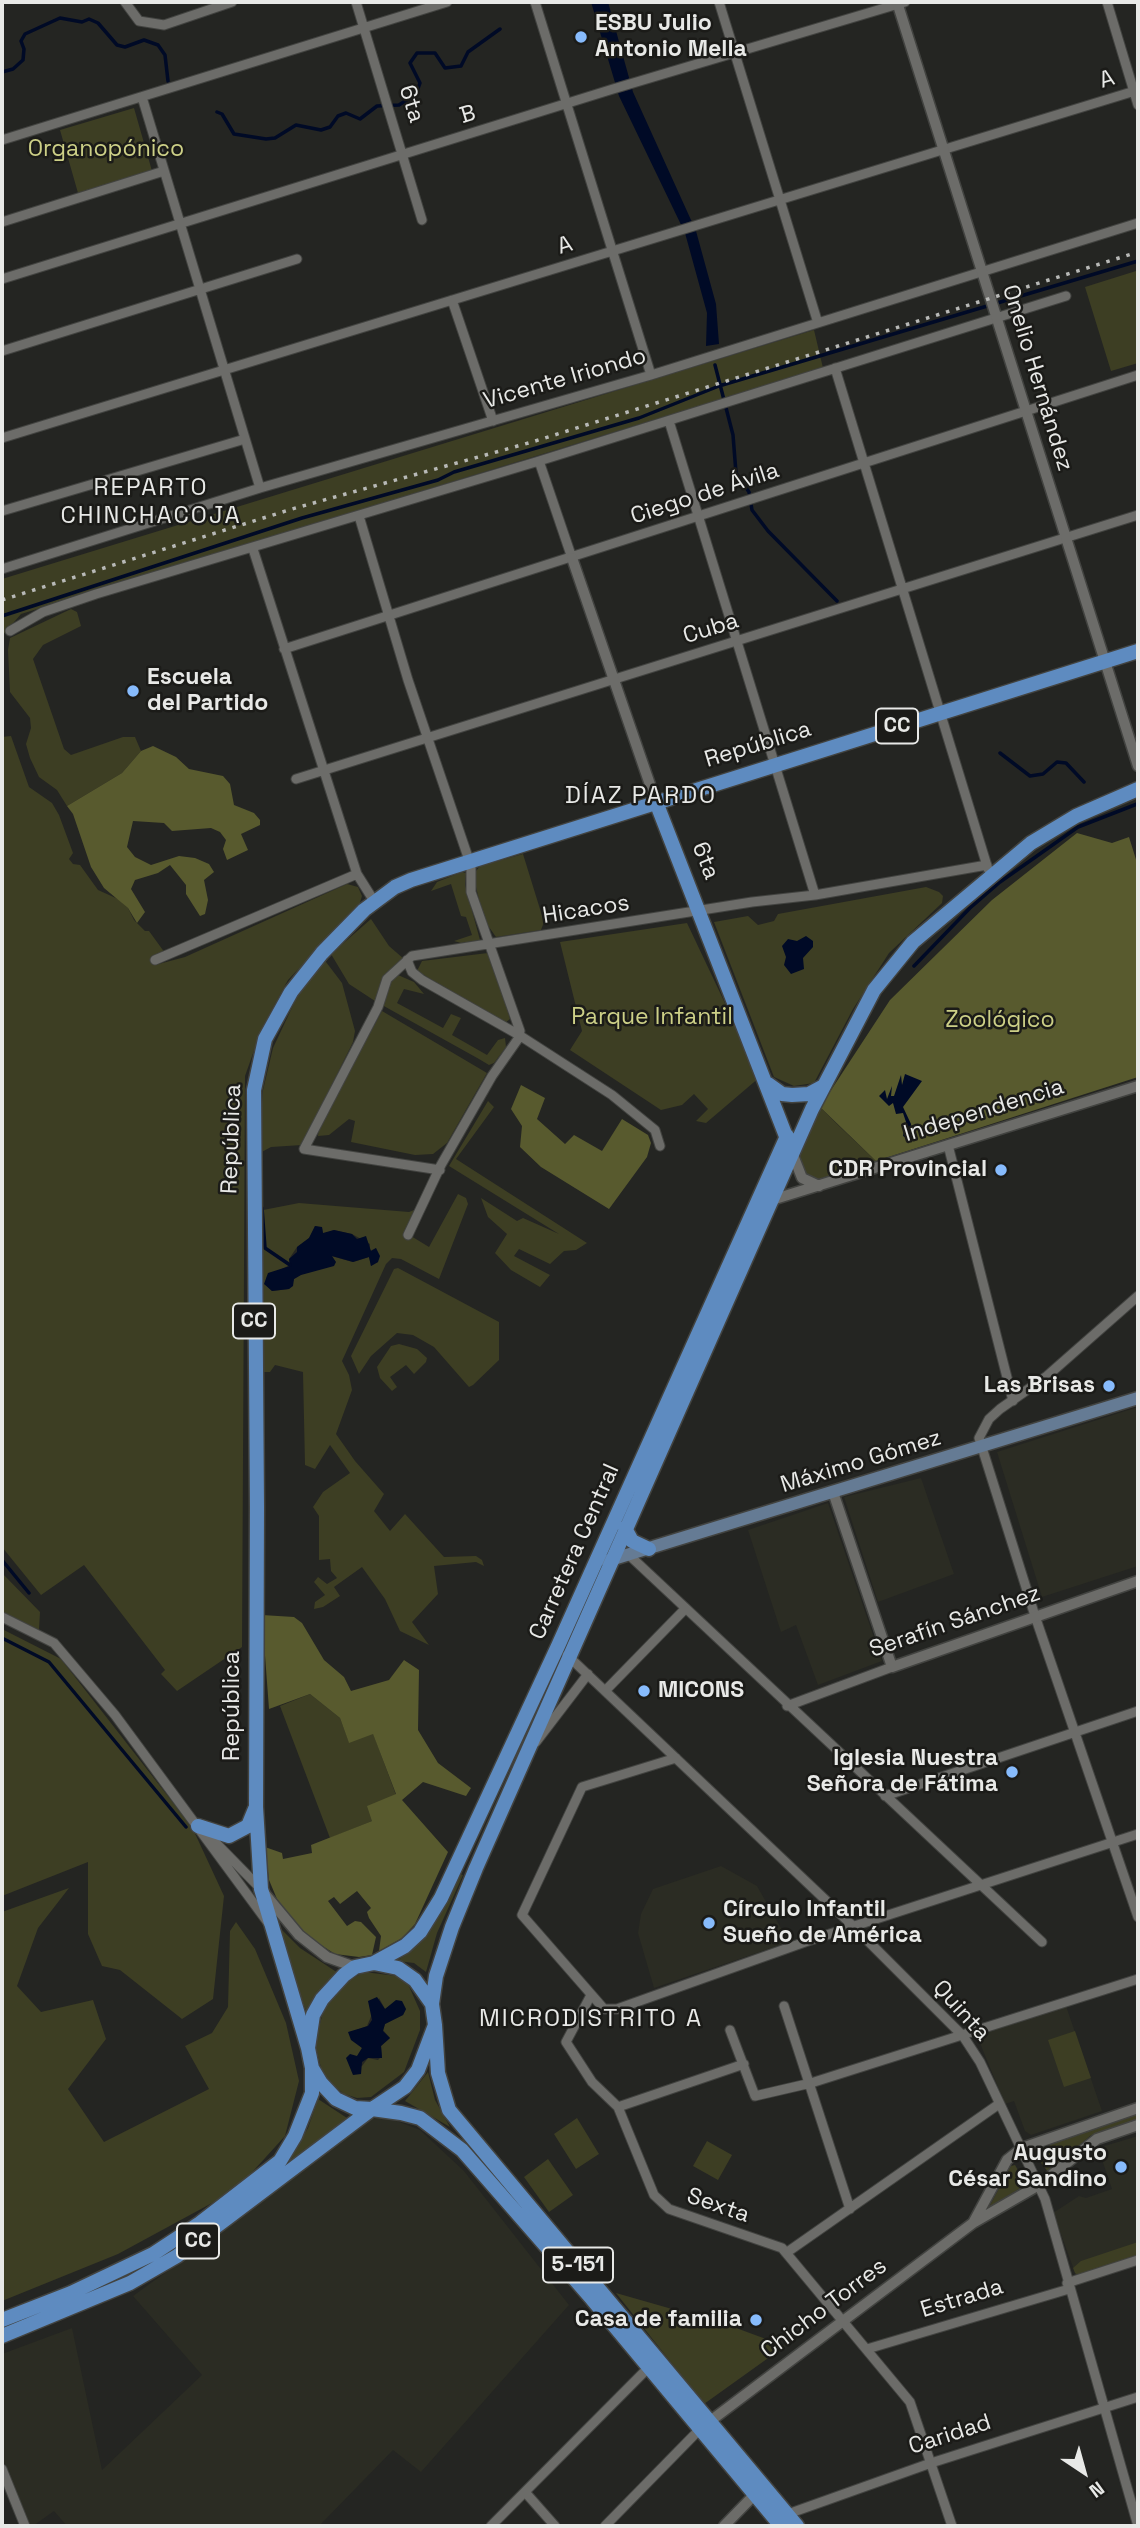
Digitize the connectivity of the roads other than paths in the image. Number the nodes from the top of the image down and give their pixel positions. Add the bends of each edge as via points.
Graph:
1 (125, 2) edge
2 (232, 2) edge
3 (356, 2) edge
4 (447, 2) edge
5 (535, 2) edge
6 (719, 2) edge
7 (1107, 2) edge
8 (900, 3) edge
9 (364, 27) junction
10 (733, 53) junction
11 (1136, 91) edge
12 (142, 97) junction
13 (567, 104) junction
14 (1138, 105) edge
15 (2, 140) edge
16 (942, 150) junction
17 (403, 155) junction
18 (164, 171) junction
19 (779, 200) junction
20 (422, 220) dead end
21 (2, 222) edge
22 (1138, 223) edge
23 (180, 224) junction
24 (612, 251) junction
25 (297, 259) dead end
26 (981, 270) junction
27 (2, 279) edge
28 (200, 288) junction
29 (1066, 296) dead end
30 (452, 300) junction
31 (993, 311) junction
32 (817, 320) junction
33 (2, 351) edge
34 (224, 368) junction
35 (835, 368) junction
36 (651, 374) junction
37 (1138, 375) edge
38 (1026, 412) junction
39 (493, 421) junction
40 (669, 421) junction
41 (2, 438) edge
42 (245, 439) junction
43 (539, 461) junction
44 (864, 463) junction
45 (261, 488) junction
46 (2, 511) edge
47 (1138, 515) edge
48 (359, 516) junction
49 (698, 517) junction
50 (1066, 539) junction
51 (253, 549) junction
52 (572, 558) junction
53 (2, 569) edge
54 (903, 590) junction
55 (388, 617) junction
56 (10, 631) dead end
57 (736, 642) junction
58 (284, 649) junction
59 (1138, 651) edge
60 (1105, 661) junction
61 (613, 681) junction
62 (940, 712) junction
63 (428, 738) junction
64 (774, 764) junction
65 (1138, 766) edge
66 (324, 771) junction
67 (296, 779) dead end
68 (1138, 789) edge
69 (656, 802) junction
70 (469, 861) junction
71 (989, 870) junction
72 (357, 874) junction
73 (815, 895) junction
74 (374, 901) junction
75 (700, 911) junction
76 (490, 944) junction
77 (155, 960) dead end
78 (407, 960) junction
79 (519, 1035) junction
80 (768, 1084) junction
81 (1138, 1086) edge
82 (822, 1087) junction
83 (787, 1136) junction
84 (948, 1145) junction
85 (660, 1146) dead end
86 (793, 1155) junction
87 (440, 1170) junction
88 (822, 1186) junction
89 (769, 1197) junction
90 (408, 1235) dead end
91 (1138, 1300) edge
92 (1138, 1398) edge
93 (1013, 1401) junction
94 (980, 1448) junction
95 (833, 1492) junction
96 (625, 1528) junction
97 (649, 1549) junction
98 (629, 1555) junction
99 (604, 1559) junction
100 (1138, 1581) edge
101 (685, 1609) junction
102 (1035, 1616) junction
103 (2, 1617) edge
104 (564, 1651) junction
105 (892, 1667) junction
106 (587, 1674) junction
107 (605, 1691) junction
108 (788, 1706) junction
109 (1138, 1711) edge
110 (1075, 1732) junction
111 (525, 1756) junction
112 (676, 1758) junction
113 (884, 1796) junction
114 (256, 1807) junction
115 (198, 1826) junction
116 (1138, 1833) edge
117 (1112, 1842) junction
118 (981, 1884) junction
119 (261, 1889) junction
120 (1138, 1917) edge
121 (270, 1926) junction
122 (853, 1926) junction
123 (1042, 1942) dead end
124 (374, 1963) junction
125 (355, 1967) junction
126 (1138, 1979) edge
127 (591, 1995) junction
128 (432, 2004) junction
129 (784, 2006) dead end
130 (435, 2025) junction
131 (730, 2030) dead end
132 (963, 2036) junction
133 (308, 2048) junction
134 (744, 2064) junction
135 (312, 2068) junction
136 (811, 2083) junction
137 (999, 2104) junction
138 (618, 2107) junction
139 (1138, 2108) edge
140 (372, 2109) junction
141 (1138, 2125) edge
142 (1022, 2148) junction
143 (482, 2163) junction
144 (1039, 2185) junction
145 (850, 2209) junction
146 (974, 2223) junction
147 (786, 2253) junction
148 (1138, 2260) edge
149 (1068, 2286) junction
150 (2, 2320) edge
151 (841, 2321) junction
152 (2, 2336) edge
153 (867, 2349) junction
154 (652, 2363) junction
155 (1138, 2397) edge
156 (1103, 2408) junction
157 (705, 2425) junction
158 (931, 2463) junction
159 (2, 2469) edge
160 (760, 2489) junction
161 (525, 2492) junction
162 (786, 2521) edge
163 (24, 2526) edge
164 (491, 2526) edge
165 (555, 2526) edge
166 (605, 2526) edge
167 (723, 2526) edge
168 (952, 2526) edge
169 (1138, 2526) edge

1 - 2 street via 139,21 164,25
3 - 9 street, 6ta
4 - 9 street
5 - 13 street
6 - 10 street
7 - 11 street
8 - 10 street, B
8 - 16 street, Onelio Hernández
9 - 12 street
9 - 17 street, 6ta
10 - 13 street, B
10 - 19 street
11 - 14 street
11 - 16 street, A
12 - 15 street
12 - 18 street
13 - 17 street, B
13 - 24 street
16 - 19 street, A
16 - 26 street, Onelio Hernández
17 - 20 street, 6ta
17 - 23 street, B
18 - 21 street
18 - 23 street
19 - 24 street, A
19 - 32 street
22 - 26 street, Vicente Iriondo
23 - 27 street, B
23 - 28 street
24 - 30 street, A
24 - 36 street
25 - 28 street
26 - 31 street, Onelio Hernández
26 - 32 street, Vicente Iriondo
28 - 33 street
28 - 34 street
29 - 31 street
30 - 34 street, A
30 - 39 street
31 - 35 street
31 - 38 street, Onelio Hernández
32 - 36 street, Vicente Iriondo
34 - 41 street, A
34 - 42 street
35 - 40 street
35 - 44 street
36 - 39 street, Vicente Iriondo
37 - 38 street, Ciego de Ávila
38 - 44 street, Ciego de Ávila
38 - 50 street, Onelio Hernández
39 - 45 street, Vicente Iriondo
40 - 43 street
40 - 49 street
42 - 45 street
42 - 46 street
43 - 48 street
43 - 52 street, 6ta
44 - 49 street, Ciego de Ávila
44 - 54 street
45 - 53 street, Vicente Iriondo
47 - 50 street, Cuba
48 - 51 street
48 - 55 street
49 - 52 street, Ciego de Ávila
49 - 57 street
50 - 54 street, Cuba
50 - 60 street, Onelio Hernández
51 - 56 street via 96,594 43,612
51 - 58 street
52 - 55 street, Ciego de Ávila
52 - 61 street, 6ta
54 - 57 street, Cuba
54 - 62 street
55 - 58 street, Ciego de Ávila
55 - 63 street
57 - 61 street, Cuba
57 - 64 street
58 - 66 street
59 - 60 main road, República / CC
60 - 62 main road, República / CC
60 - 65 street, Onelio Hernández
61 - 63 street, Cuba
61 - 69 street, 6ta
62 - 64 main road, República / CC
62 - 71 street
63 - 66 street, Cuba
63 - 70 street
64 - 69 main road, República / CC
64 - 73 street
66 - 67 street, Cuba
66 - 72 street
68 - 71 main road, CC via 1076,817
69 - 70 main road, República / CC
69 - 75 main road, 6ta
70 - 74 main road, República / CC via 411,880
70 - 76 street via 471,892
71 - 73 street, Hicacos
71 - 82 main road, CC via 895,961 874,990
72 - 74 street
72 - 77 street
73 - 75 street, Hicacos
74 - 114 main road, República / CC via 291,992 265,1039 254,1090
75 - 76 street, Hicacos
75 - 80 main road, 6ta
76 - 78 street, Hicacos
76 - 79 street
78 - 79 street via 422,980
78 - 87 street via 387,979 378,1007 304,1149
79 - 85 street via 643,1119 660,1136
79 - 87 street
80 - 82 main road via 792,1095
80 - 83 main road, 6ta
81 - 84 street, Independencia
82 - 86 main road, CC
83 - 86 main road, 6ta
83 - 89 main road, Carretera Central / CC
84 - 88 street, Independencia
84 - 93 street
86 - 88 street via 802,1178
86 - 89 main road, Carretera Central / CC
87 - 90 street
88 - 89 street, Independencia
89 - 96 main road, Carretera Central / CC
89 - 99 main road, Carretera Central / CC
91 - 93 street
92 - 94 main road, Máximo Gómez
93 - 94 street via 989,1419 981,1431
94 - 95 main road, Máximo Gómez
94 - 102 street
95 - 97 main road, Máximo Gómez
95 - 105 street
96 - 97 main road via 632,1541
96 - 99 main road, Carretera Central / CC
97 - 98 main road, Máximo Gómez
98 - 99 main road, Máximo Gómez
98 - 101 street
99 - 104 main road, Carretera Central / CC
100 - 102 street, Serafín Sánchez
101 - 107 street
101 - 108 street
102 - 105 street, Serafín Sánchez
102 - 110 street
103 - 115 street via 54,1643
104 - 106 street, Quinta
104 - 111 main road, Carretera Central / CC
104 - 124 main road, Carretera Central / CC via 441,1898 420,1932
105 - 108 street, Serafín Sánchez
106 - 107 street, Quinta
106 - 111 street
107 - 112 street, Quinta
108 - 113 street
109 - 110 street
110 - 113 street
110 - 117 street
111 - 128 main road, Carretera Central / CC via 452,1927
112 - 122 street, Quinta
112 - 127 street via 582,1787 522,1915
113 - 118 street
114 - 115 main road via 248,1826 237,1834 226,1837
114 - 119 main road, República / CC
115 - 119 street
115 - 121 street
116 - 117 street
117 - 118 street
117 - 120 street
118 - 122 street
118 - 123 street
119 - 121 main road, República / CC
119 - 125 street via 299,1935 327,1956
121 - 133 main road, República / CC
122 - 127 street via 617,2009 604,2009
122 - 132 street, Quinta
124 - 125 main road, CC
124 - 128 main road via 398,1968 415,1980
125 - 133 main road, CC via 322,1999 313,2015
126 - 132 street
127 - 138 street, Sexta via 566,2042 592,2082
128 - 130 main road, CC
129 - 136 street
130 - 140 main road, CC via 418,2070 392,2098
130 - 143 main road, 5-151 via 443,2098
131 - 134 street
132 - 136 street
132 - 137 street, Quinta
133 - 135 main road, CC
134 - 136 street via 755,2096
134 - 138 street
135 - 140 main road, CC via 336,2099 355,2108
135 - 150 main road, CC via 312,2093 280,2161 153,2254
136 - 145 street
137 - 142 street, Quinta
137 - 145 street
138 - 147 street, Sexta via 662,2205
139 - 142 street
140 - 143 main road, 5-151 via 420,2119
140 - 152 main road, CC via 177,2256 130,2283
141 - 144 street, Chicho Torres via 1097,2139
142 - 144 street, Quinta
142 - 146 street, Chicho Torres via 1007,2160
143 - 154 main road, 5-151
144 - 146 street, Chicho Torres
144 - 149 street, Quinta
145 - 147 street
146 - 151 street, Chicho Torres
147 - 151 street, Sexta
148 - 149 street, Estrada
149 - 153 street, Estrada
149 - 156 street, Quinta
151 - 153 street, Sexta
151 - 157 street, Chicho Torres
153 - 158 street, Sexta via 909,2402
154 - 157 main road, 5-151
154 - 161 street
155 - 156 street, Caridad
156 - 158 street, Caridad
156 - 169 street, Quinta
157 - 160 main road, 5-151
157 - 166 street
158 - 162 street, Caridad
158 - 168 street, Sexta
159 - 163 street
160 - 162 main road, 5-151
160 - 167 street
161 - 164 street
161 - 165 street

